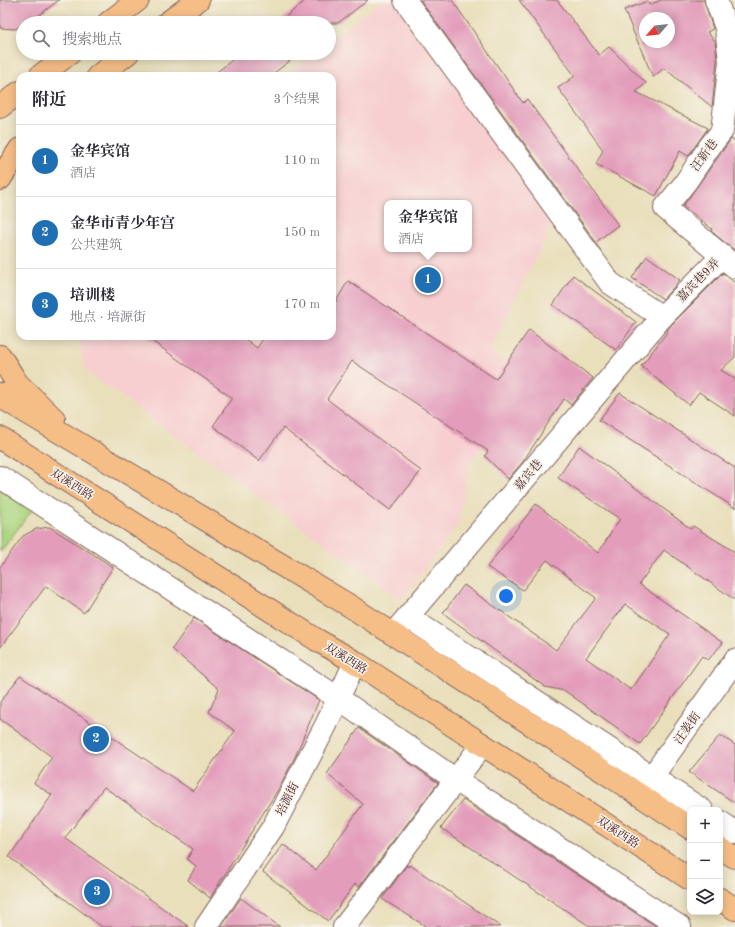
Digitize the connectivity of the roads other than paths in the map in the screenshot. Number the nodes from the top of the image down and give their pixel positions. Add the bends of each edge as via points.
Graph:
1 (138, 0) edge
2 (198, 0) edge
3 (405, 0) edge
4 (716, 0) edge
5 (117, 16) edge
6 (177, 16) edge
7 (730, 27) edge
8 (61, 60) edge
9 (119, 60) edge
10 (45, 72) edge
11 (103, 72) edge
12 (16, 95) edge
13 (0, 107) edge
14 (16, 140) edge
15 (0, 153) edge
16 (16, 155) edge
17 (0, 179) edge
18 (728, 261) edge
19 (662, 317) junction
20 (0, 356) edge
21 (0, 394) edge
22 (0, 438) edge
23 (82, 446) junction
24 (0, 477) edge
25 (408, 617) junction
26 (393, 634) junction
27 (735, 660) edge
28 (355, 662) junction
29 (338, 698) junction
30 (482, 746) junction
31 (652, 777) junction
32 (456, 780) junction
33 (639, 795) junction
34 (697, 807) edge
35 (723, 824) edge
36 (687, 826) edge
37 (735, 832) edge
38 (723, 850) edge
39 (735, 857) edge
40 (687, 877) edge
41 (723, 901) edge
42 (735, 909) edge
43 (206, 927) edge
44 (344, 927) edge
45 (680, 927) edge

1 - 5 main road
2 - 6 main road
3 - 19 street via 610,283
4 - 7 street, 汪新巷
7 - 18 street, 汪新巷 via 730,61 722,131 665,208
8 - 10 main road
9 - 11 main road
12 - 13 main road
14 - 15 main road
16 - 17 main road
18 - 19 street, 嘉宾巷9弄
19 - 25 street, 嘉宾巷
20 - 23 main road via 17,383
21 - 23 main road
22 - 28 main road, 双溪西路
23 - 26 main road
24 - 29 street
25 - 26 street, 嘉宾巷
25 - 31 street
26 - 33 main road
27 - 31 street, 汪姜街
28 - 29 street, 培源街
28 - 30 main road, 双溪西路
29 - 32 street
29 - 43 street, 培源街 via 273,827
30 - 32 street
30 - 40 main road, 双溪西路
31 - 33 street, 汪姜街
31 - 34 street
32 - 44 street
32 - 45 street
33 - 36 main road
35 - 37 street
38 - 39 main road
41 - 42 main road

